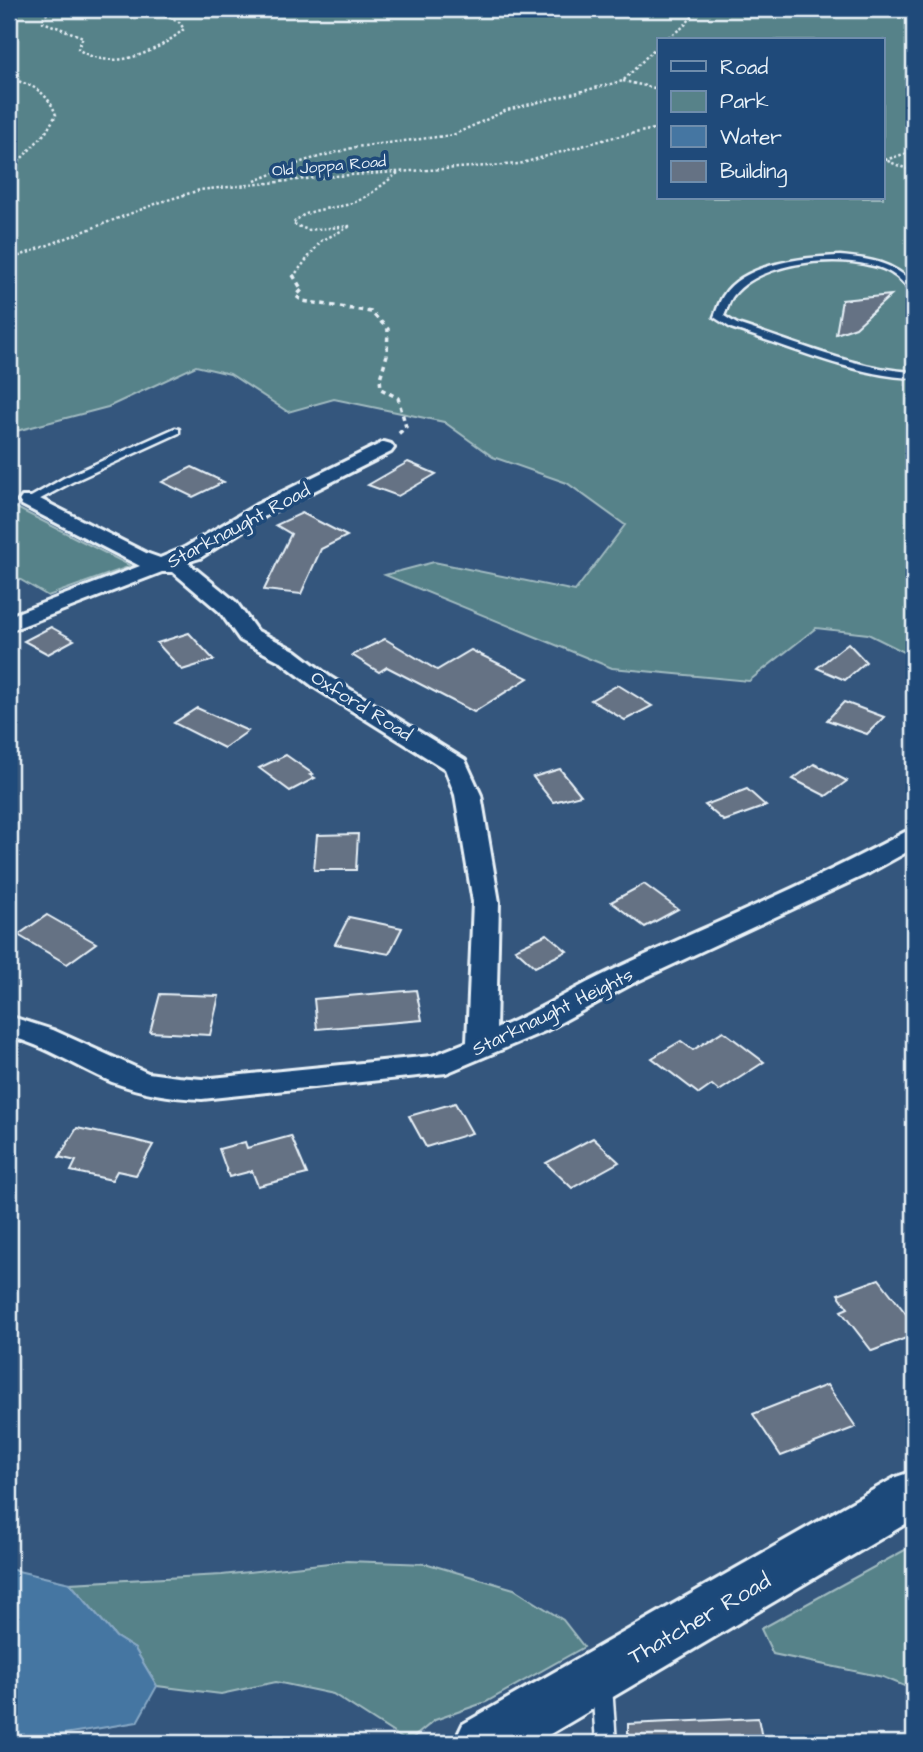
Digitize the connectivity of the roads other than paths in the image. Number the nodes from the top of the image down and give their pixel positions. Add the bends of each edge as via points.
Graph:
1 (914, 289) edge
2 (914, 374) edge
3 (174, 431) dead end
4 (384, 448) road end
5 (29, 501) joint
6 (164, 566) junction
7 (9, 624) edge
8 (914, 838) edge
9 (9, 1026) edge
10 (481, 1047) junction
11 (914, 1493) edge
12 (601, 1675) junction
13 (483, 1743) edge
14 (606, 1743) edge

1 - 2 lane via 888,266 825,257 780,264 731,290 720,303 719,317 734,326 861,367
3 - 5 lane
4 - 6 street, Starknaught Road
5 - 6 street, Oxford Road via 138,558
6 - 7 street, Starknaught Road
6 - 10 street, Oxford Road via 178,566 228,607 248,635 456,765 468,795 486,902
8 - 10 street, Starknaught Heights
9 - 10 street, Starknaught Heights via 37,1032 137,1080 202,1089 436,1066
11 - 12 main road, Thatcher Road
12 - 13 main road, Thatcher Road
12 - 14 lane

